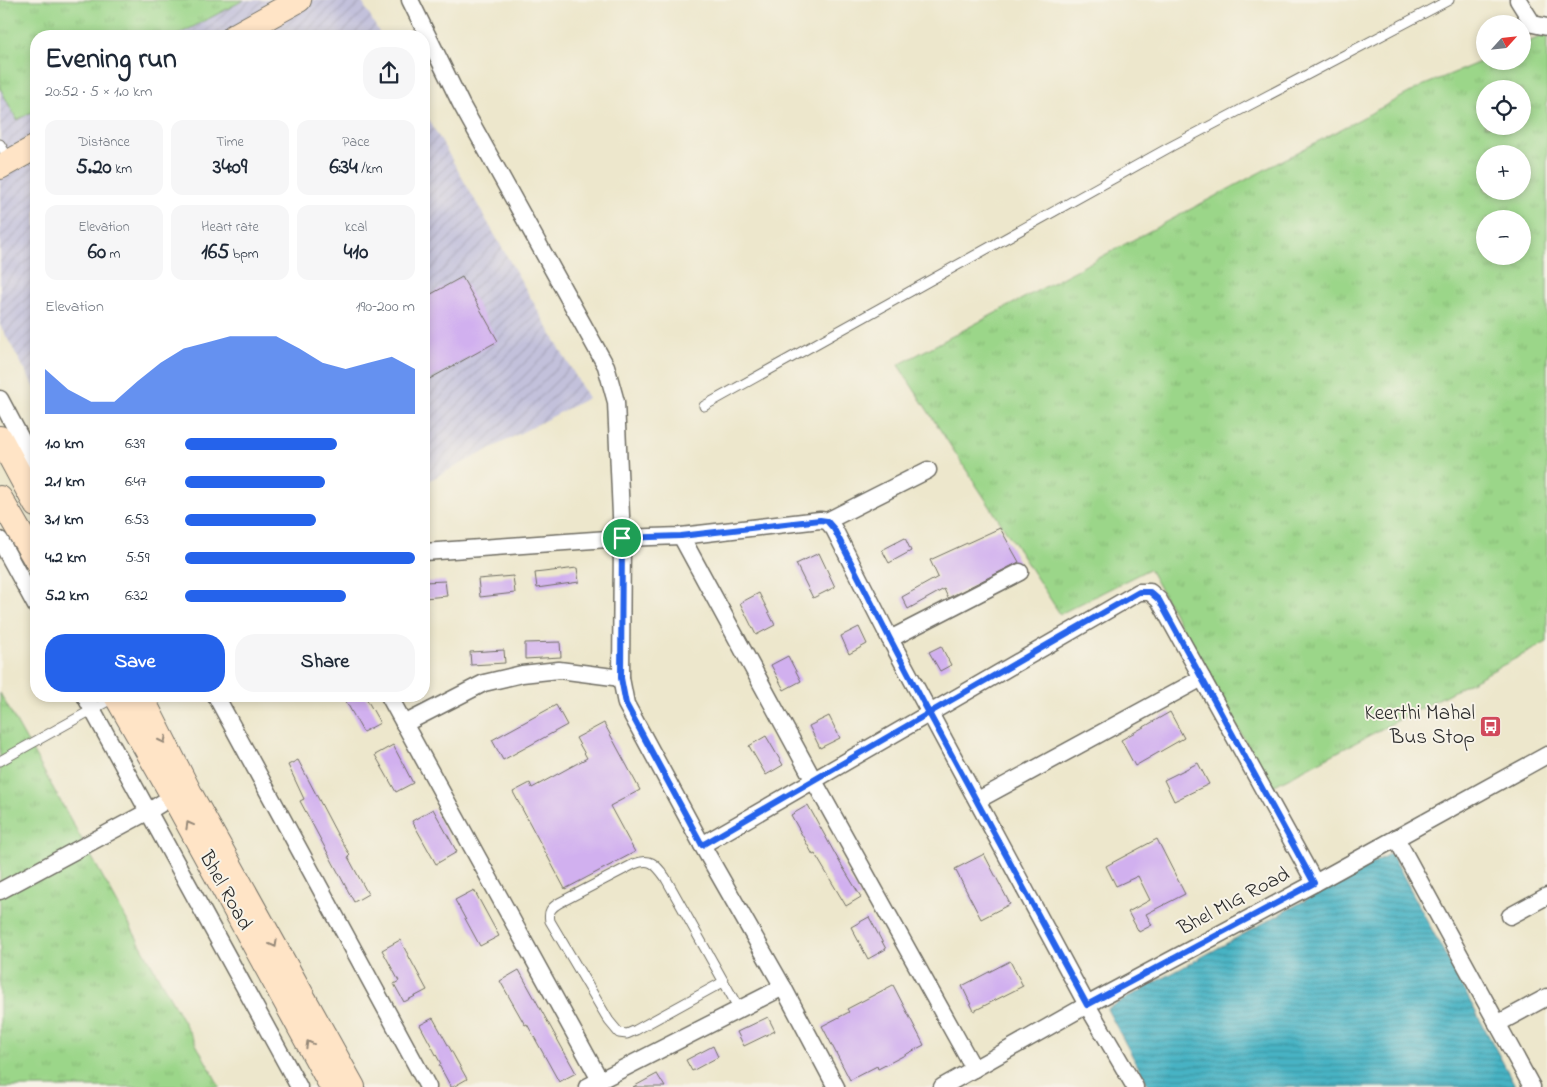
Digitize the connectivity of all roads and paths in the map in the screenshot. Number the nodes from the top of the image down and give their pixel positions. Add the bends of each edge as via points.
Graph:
1 (299, 0) edge
2 (410, 0) edge
3 (1449, 0) edge
4 (1518, 0) edge
5 (1534, 27) edge
6 (245, 30) edge
7 (425, 30) edge
8 (430, 41) edge
9 (30, 148) edge
10 (3, 157) edge
11 (0, 399) edge
12 (704, 406) dead end
13 (0, 438) edge
14 (30, 456) edge
15 (928, 470) dead end
16 (30, 494) edge
17 (0, 498) edge
18 (827, 521) junction
19 (681, 536) junction
20 (622, 538) junction
21 (0, 540) edge
22 (30, 550) edge
23 (430, 552) edge
24 (1020, 572) dead end
25 (30, 595) edge
26 (890, 639) junction
27 (621, 678) junction
28 (1202, 678) junction
29 (119, 702) edge
30 (144, 702) edge
31 (219, 702) edge
32 (392, 702) edge
33 (89, 703) edge
34 (929, 713) junction
35 (404, 724) junction
36 (1547, 755) edge
37 (0, 761) edge
38 (814, 781) junction
39 (173, 796) junction
40 (978, 800) junction
41 (149, 811) junction
42 (1396, 838) junction
43 (702, 845) junction
44 (1314, 883) junction
45 (0, 891) edge
46 (1547, 896) edge
47 (1510, 916) dead end
48 (723, 982) junction
49 (783, 987) junction
50 (1547, 997) edge
51 (1087, 1005) junction
52 (739, 1009) junction
53 (1497, 1024) junction
54 (974, 1069) junction
55 (594, 1084) edge
56 (299, 1087) edge
57 (332, 1087) edge
58 (353, 1087) edge
59 (428, 1087) edge
60 (836, 1087) edge
61 (942, 1087) edge
62 (1135, 1087) edge
63 (1532, 1087) edge

1 - 6 street
2 - 7 street
3 - 12 lane via 1170,147
4 - 5 street
8 - 20 street via 461,104 606,366 616,402
9 - 10 street
11 - 14 street
13 - 16 street
15 - 18 street
17 - 22 street
18 - 19 street
18 - 26 street
19 - 20 street
19 - 38 street
20 - 23 street
20 - 27 street
21 - 25 street
24 - 26 street
26 - 34 street
27 - 35 street via 559,670 484,682
27 - 43 street via 626,704
28 - 34 street via 1159,600 1150,592 1139,592
28 - 40 street
28 - 44 street
29 - 39 street, Bhel Road
30 -> 58 street, Bhel Road via 192,797
31 - 59 street
32 - 35 street
33 - 37 lane
33 - 41 street
34 - 38 street
34 - 40 street
35 - 55 street
36 - 42 street, Bhel MIG Road
38 - 43 street
38 - 54 street
39 - 41 street
57 -> 39 street, Bhel Road
40 - 51 street
41 - 45 street
41 - 56 street
42 - 44 street, Bhel MIG Road
42 - 53 street
43 - 49 street
44 - 51 street, Bhel MIG Road
46 - 47 street
48 - 48 lane via 665,876 652,863 644,860 634,864 559,903 548,914 554,930 619,1033 636,1030
48 - 52 lane
49 - 52 street
49 - 60 street
50 - 53 street
51 - 54 street, Bhel MIG Road
51 - 62 street
52 - 55 street
53 - 63 street
54 - 61 street, Bhel MIG Road

